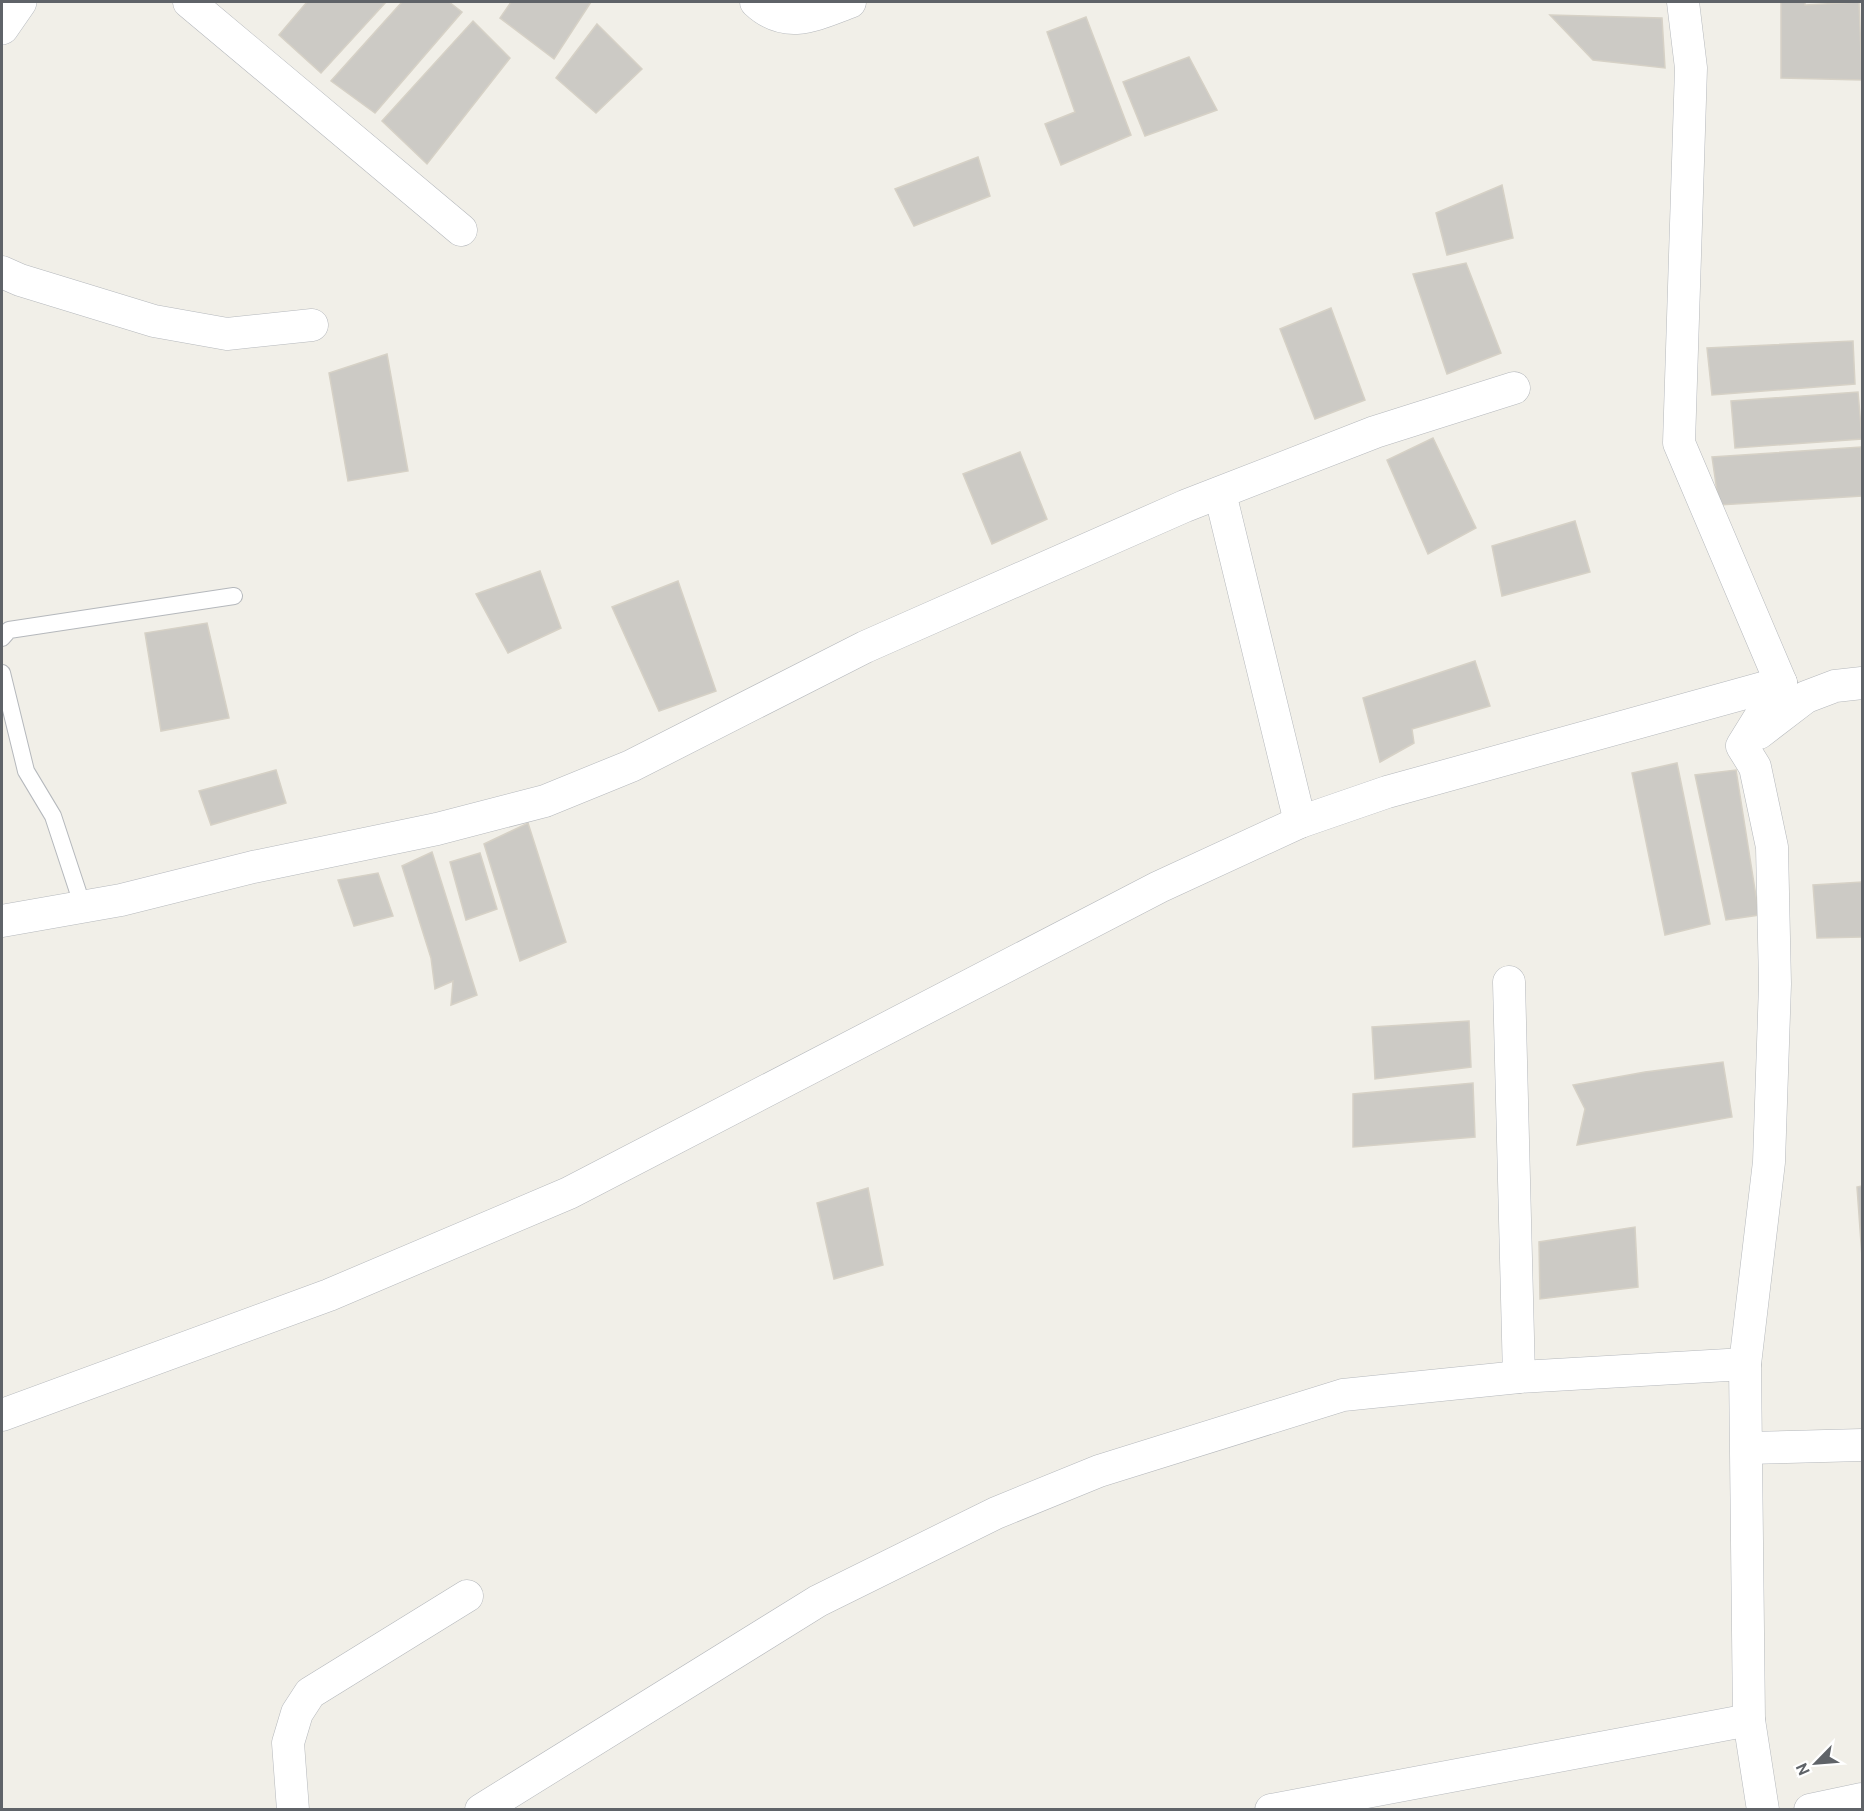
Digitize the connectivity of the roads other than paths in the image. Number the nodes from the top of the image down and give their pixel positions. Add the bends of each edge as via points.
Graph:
1 (20, 2) edge
2 (189, 2) edge
3 (756, 2) edge
4 (850, 2) edge
5 (1683, 2) edge
6 (2, 28) edge
7 (461, 230) dead end
8 (2, 272) edge
9 (312, 325) dead end
10 (1514, 388) dead end
11 (1220, 493) junction
12 (234, 596) dead end
13 (2, 638) edge
14 (2, 673) edge
15 (1781, 683) junction
16 (1863, 683) edge
17 (1742, 746) junction
18 (1300, 822) junction
19 (83, 907) junction
20 (2, 921) edge
21 (1509, 982) dead end
22 (1745, 1364) junction
23 (1519, 1377) junction
24 (2, 1415) edge
25 (1863, 1445) edge
26 (1747, 1448) junction
27 (467, 1596) dead end
28 (1749, 1720) junction
29 (1863, 1799) edge
30 (293, 1809) edge
31 (481, 1809) edge
32 (1271, 1809) edge
33 (1763, 1809) edge
34 (1810, 1809) edge

1 - 6 main road
2 - 7 street
3 - 4 street via 784,18 809,18
5 - 15 street via 1691,68 1679,443
8 - 9 street via 154,321 227,334
10 - 11 street via 1375,432
11 - 18 street
11 - 19 street via 865,647 632,766 544,801 437,829
12 - 13 lane via 9,630
14 - 19 lane via 26,771 53,816
15 - 17 street
15 - 18 street via 1387,792
16 - 17 street via 1836,686 1806,697
17 - 22 street via 1755,767 1772,847 1775,984 1769,1162
18 - 24 street via 1159,887 569,1193 329,1295
19 - 20 street
21 - 23 street
22 - 23 street
22 - 26 street
23 - 31 street via 1343,1395 1099,1471 1017,1505 818,1601
25 - 26 street
26 - 28 street
27 - 30 street via 310,1693 297,1713 288,1743
28 - 32 street
28 - 33 street
29 - 34 street

